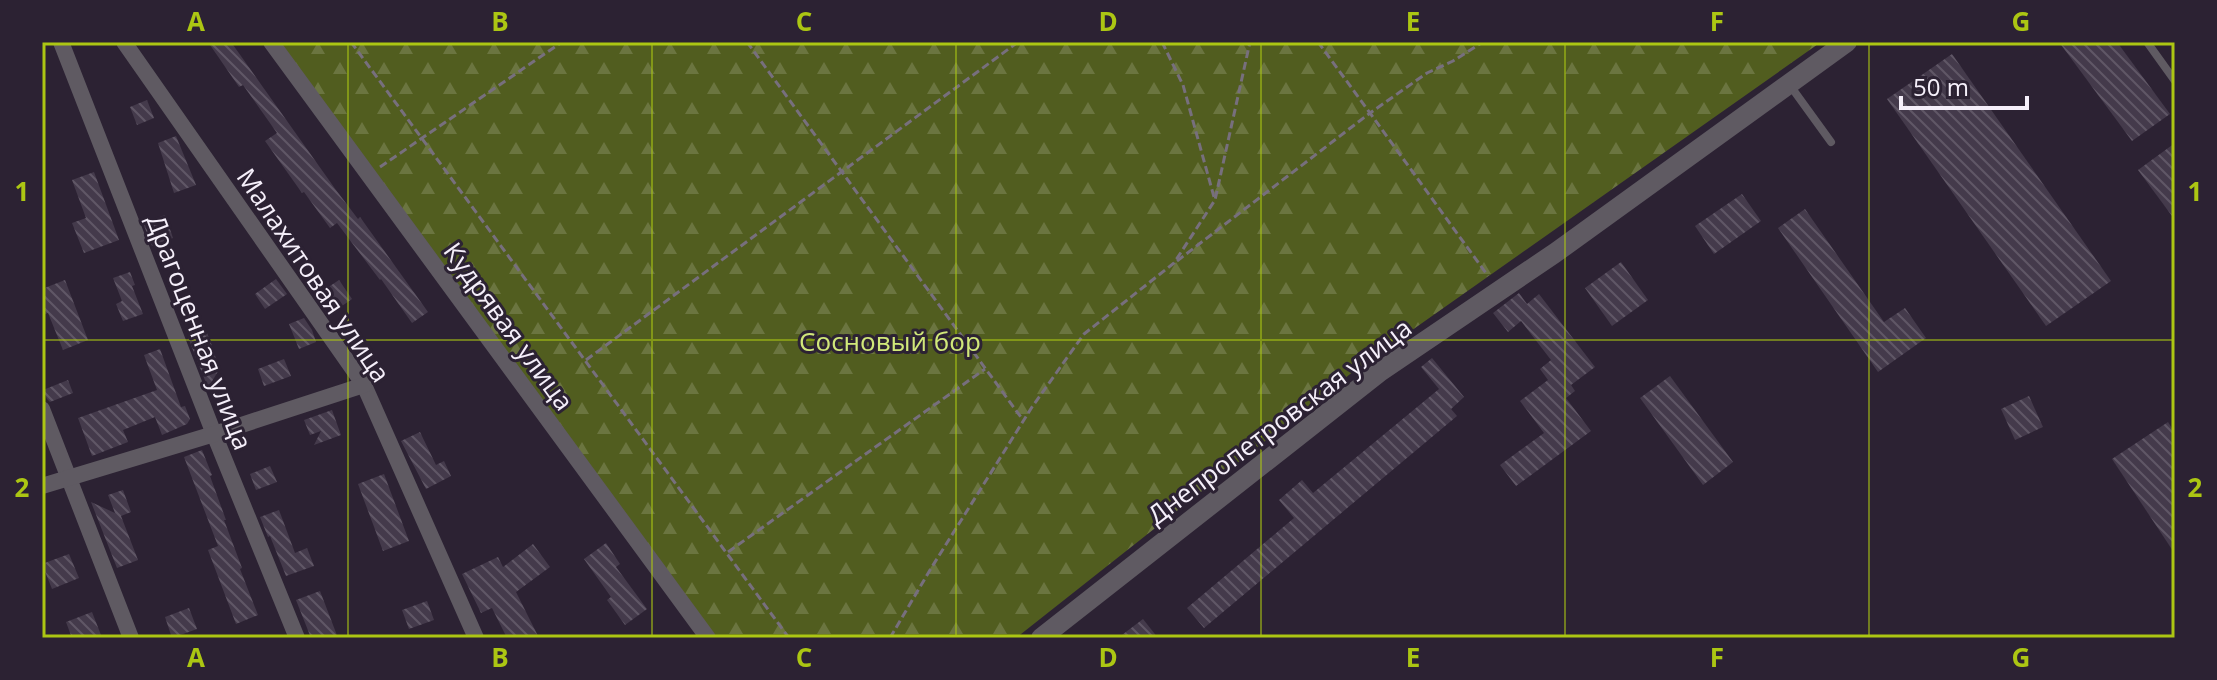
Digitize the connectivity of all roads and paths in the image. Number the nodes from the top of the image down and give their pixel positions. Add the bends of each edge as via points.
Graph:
1 (61, 42) edge
2 (124, 42) edge
3 (271, 42) edge
4 (351, 42) edge
5 (562, 42) edge
6 (747, 42) edge
7 (1018, 42) edge
8 (1162, 42) edge
9 (1250, 42) edge
10 (1318, 42) edge
11 (1483, 42) edge
12 (1847, 42) edge
13 (2147, 42) edge
14 (2175, 81) edge
15 (1788, 83) junction
16 (1370, 113) junction
17 (422, 139) junction
18 (1831, 142) dead end
19 (841, 172) junction
20 (368, 175) junction
21 (1215, 200) junction
22 (1174, 263) junction
23 (1499, 291) junction
24 (585, 361) junction
25 (985, 369) junction
26 (364, 385) junction
27 (42, 409) edge
28 (1023, 421) junction
29 (214, 434) junction
30 (69, 477) junction
31 (42, 486) edge
32 (726, 553) junction
33 (131, 638) edge
34 (297, 638) edge
35 (476, 638) edge
36 (708, 638) edge
37 (789, 638) edge
38 (890, 638) edge
39 (1041, 638) edge

1 - 29 street, Драгоценная улица
2 - 26 street, Малахитовая улица
3 - 20 street, Кудрявая улица
4 - 17 path
5 - 17 path
6 - 19 path
7 - 19 path
8 - 21 path via 1183,85
9 - 21 path
10 - 16 path
11 - 16 path
12 - 15 street, Днепропетровская улица
13 - 14 lane
15 - 18 lane
15 - 23 street, Днепропетровская улица
16 - 22 path
16 - 23 path
17 - 20 path
17 - 24 path
19 - 24 path
19 - 25 path
20 - 36 street, Кудрявая улица
21 - 22 path
22 - 28 path via 1084,334
23 - 39 street, Днепропетровская улица via 1381,371
24 - 32 path
25 - 28 path
25 - 32 path
26 - 29 street
26 - 35 street, Малахитовая улица
27 - 30 street
28 - 38 path
29 - 30 street
29 - 34 street, Драгоценная улица
30 - 31 street
30 - 33 street
32 - 37 path

